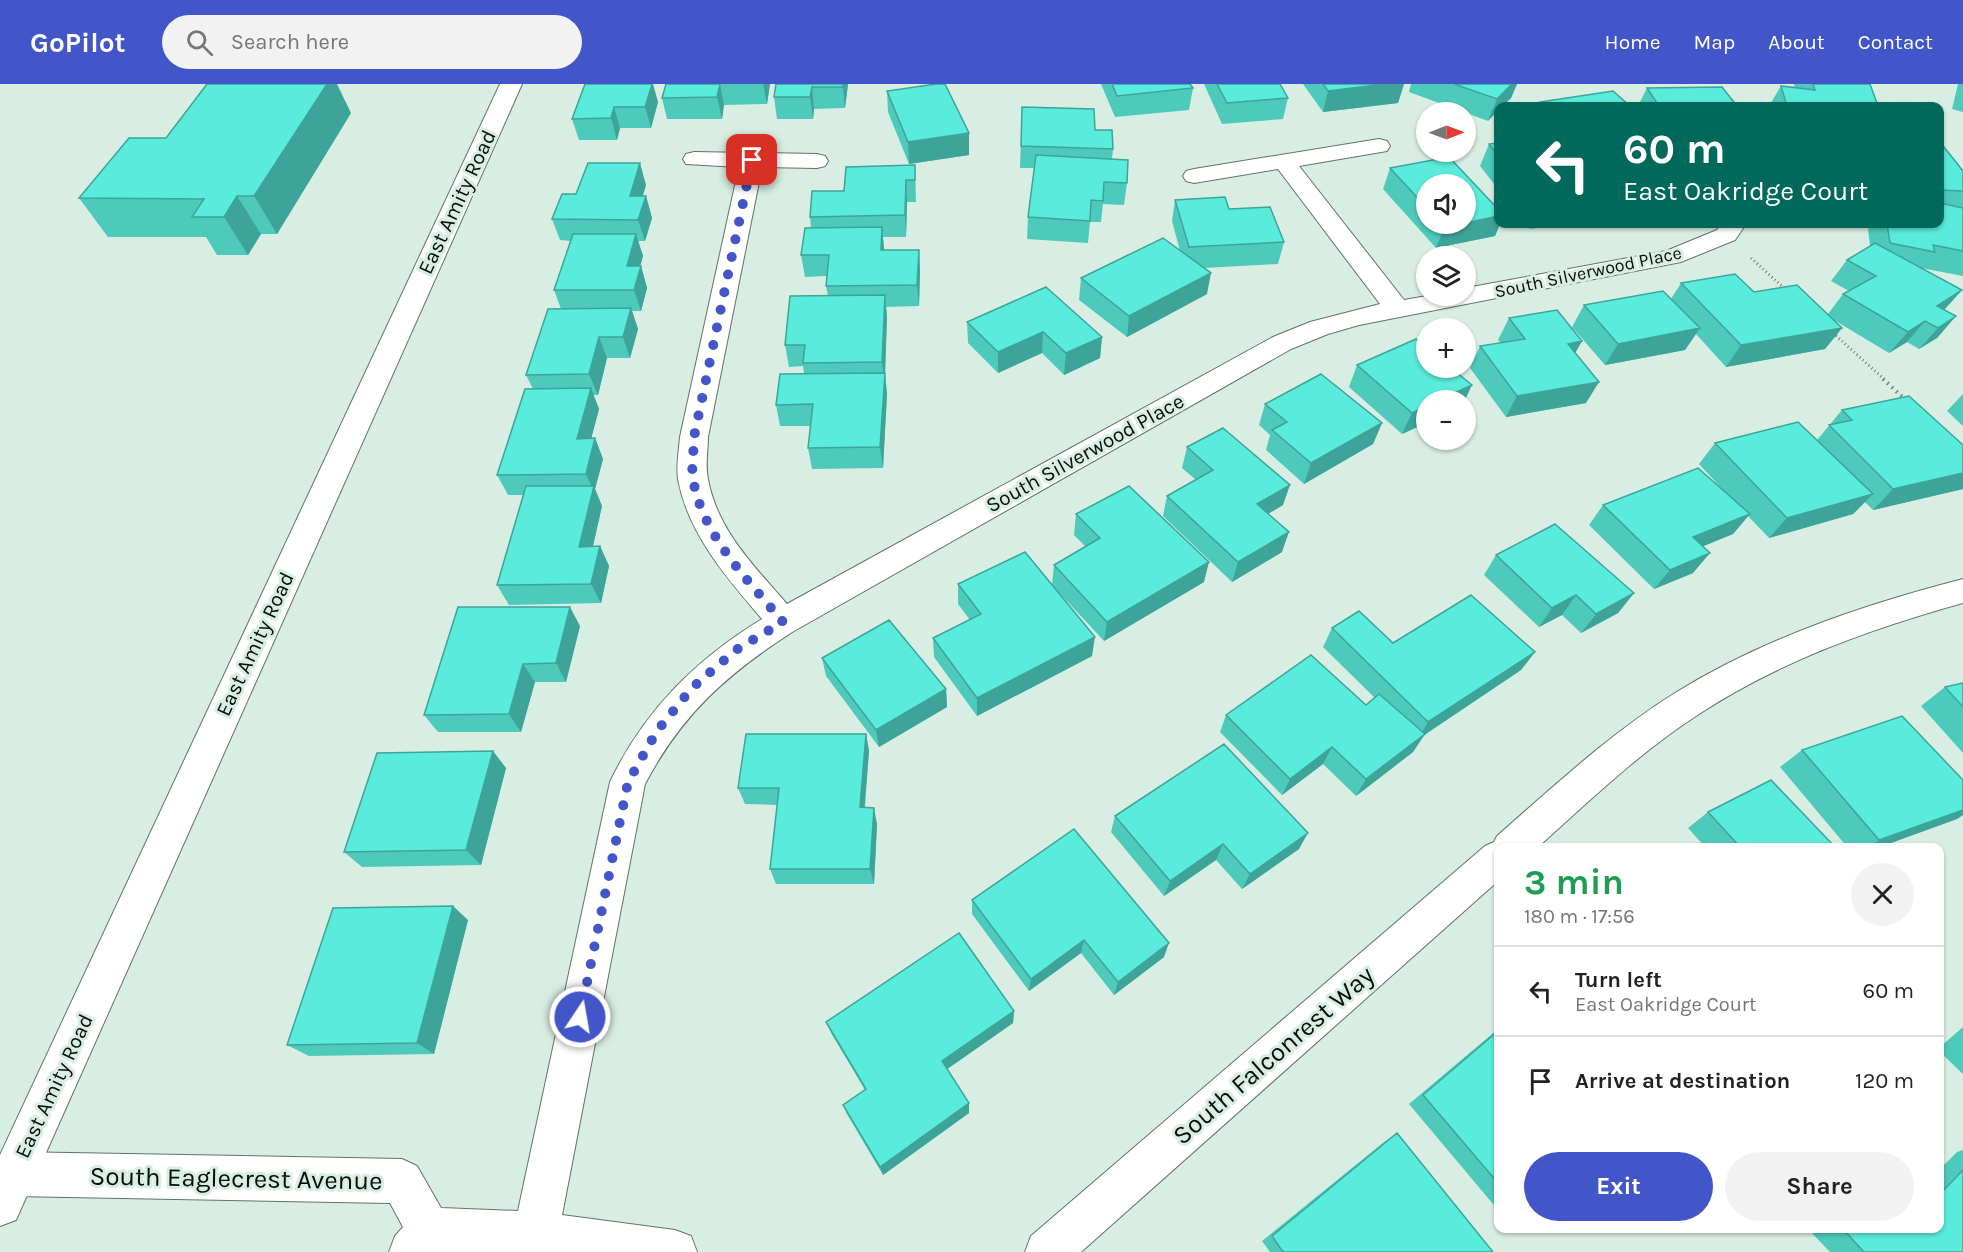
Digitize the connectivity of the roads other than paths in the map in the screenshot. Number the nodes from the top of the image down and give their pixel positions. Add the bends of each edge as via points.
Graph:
1 (511, 84) edge
2 (1379, 146) dead end
3 (694, 159) dead end
4 (752, 160) junction
5 (817, 160) dead end
6 (1284, 161) junction
7 (1194, 176) dead end
8 (1730, 229) edge
9 (1398, 310) junction
10 (1963, 591) edge
11 (783, 622) junction
12 (1516, 843) edge
13 (1494, 861) edge
14 (7, 1189) edge
15 (420, 1241) edge
16 (534, 1243) edge
17 (675, 1252) edge
18 (1047, 1252) edge

1 - 14 street, East Amity Road
2 - 6 street
3 - 4 street
4 - 5 street
4 - 11 street via 694,437 693,478 703,514 723,549
6 - 7 street
6 - 9 street
8 - 9 street, South Silverwood Place via 1672,257
9 - 11 street, South Silverwood Place via 1338,323 1282,343
10 - 12 street via 1850,624 1767,659 1686,704 1602,767
11 - 16 street, South Silverwood Place via 736,650 692,688 657,731 628,782
13 - 18 street, South Falconrest Way
14 - 15 street, South Eaglecrest Avenue via 402,1181
15 - 16 street, South Eaglecrest Avenue
16 - 17 street, South Eaglecrest Avenue

